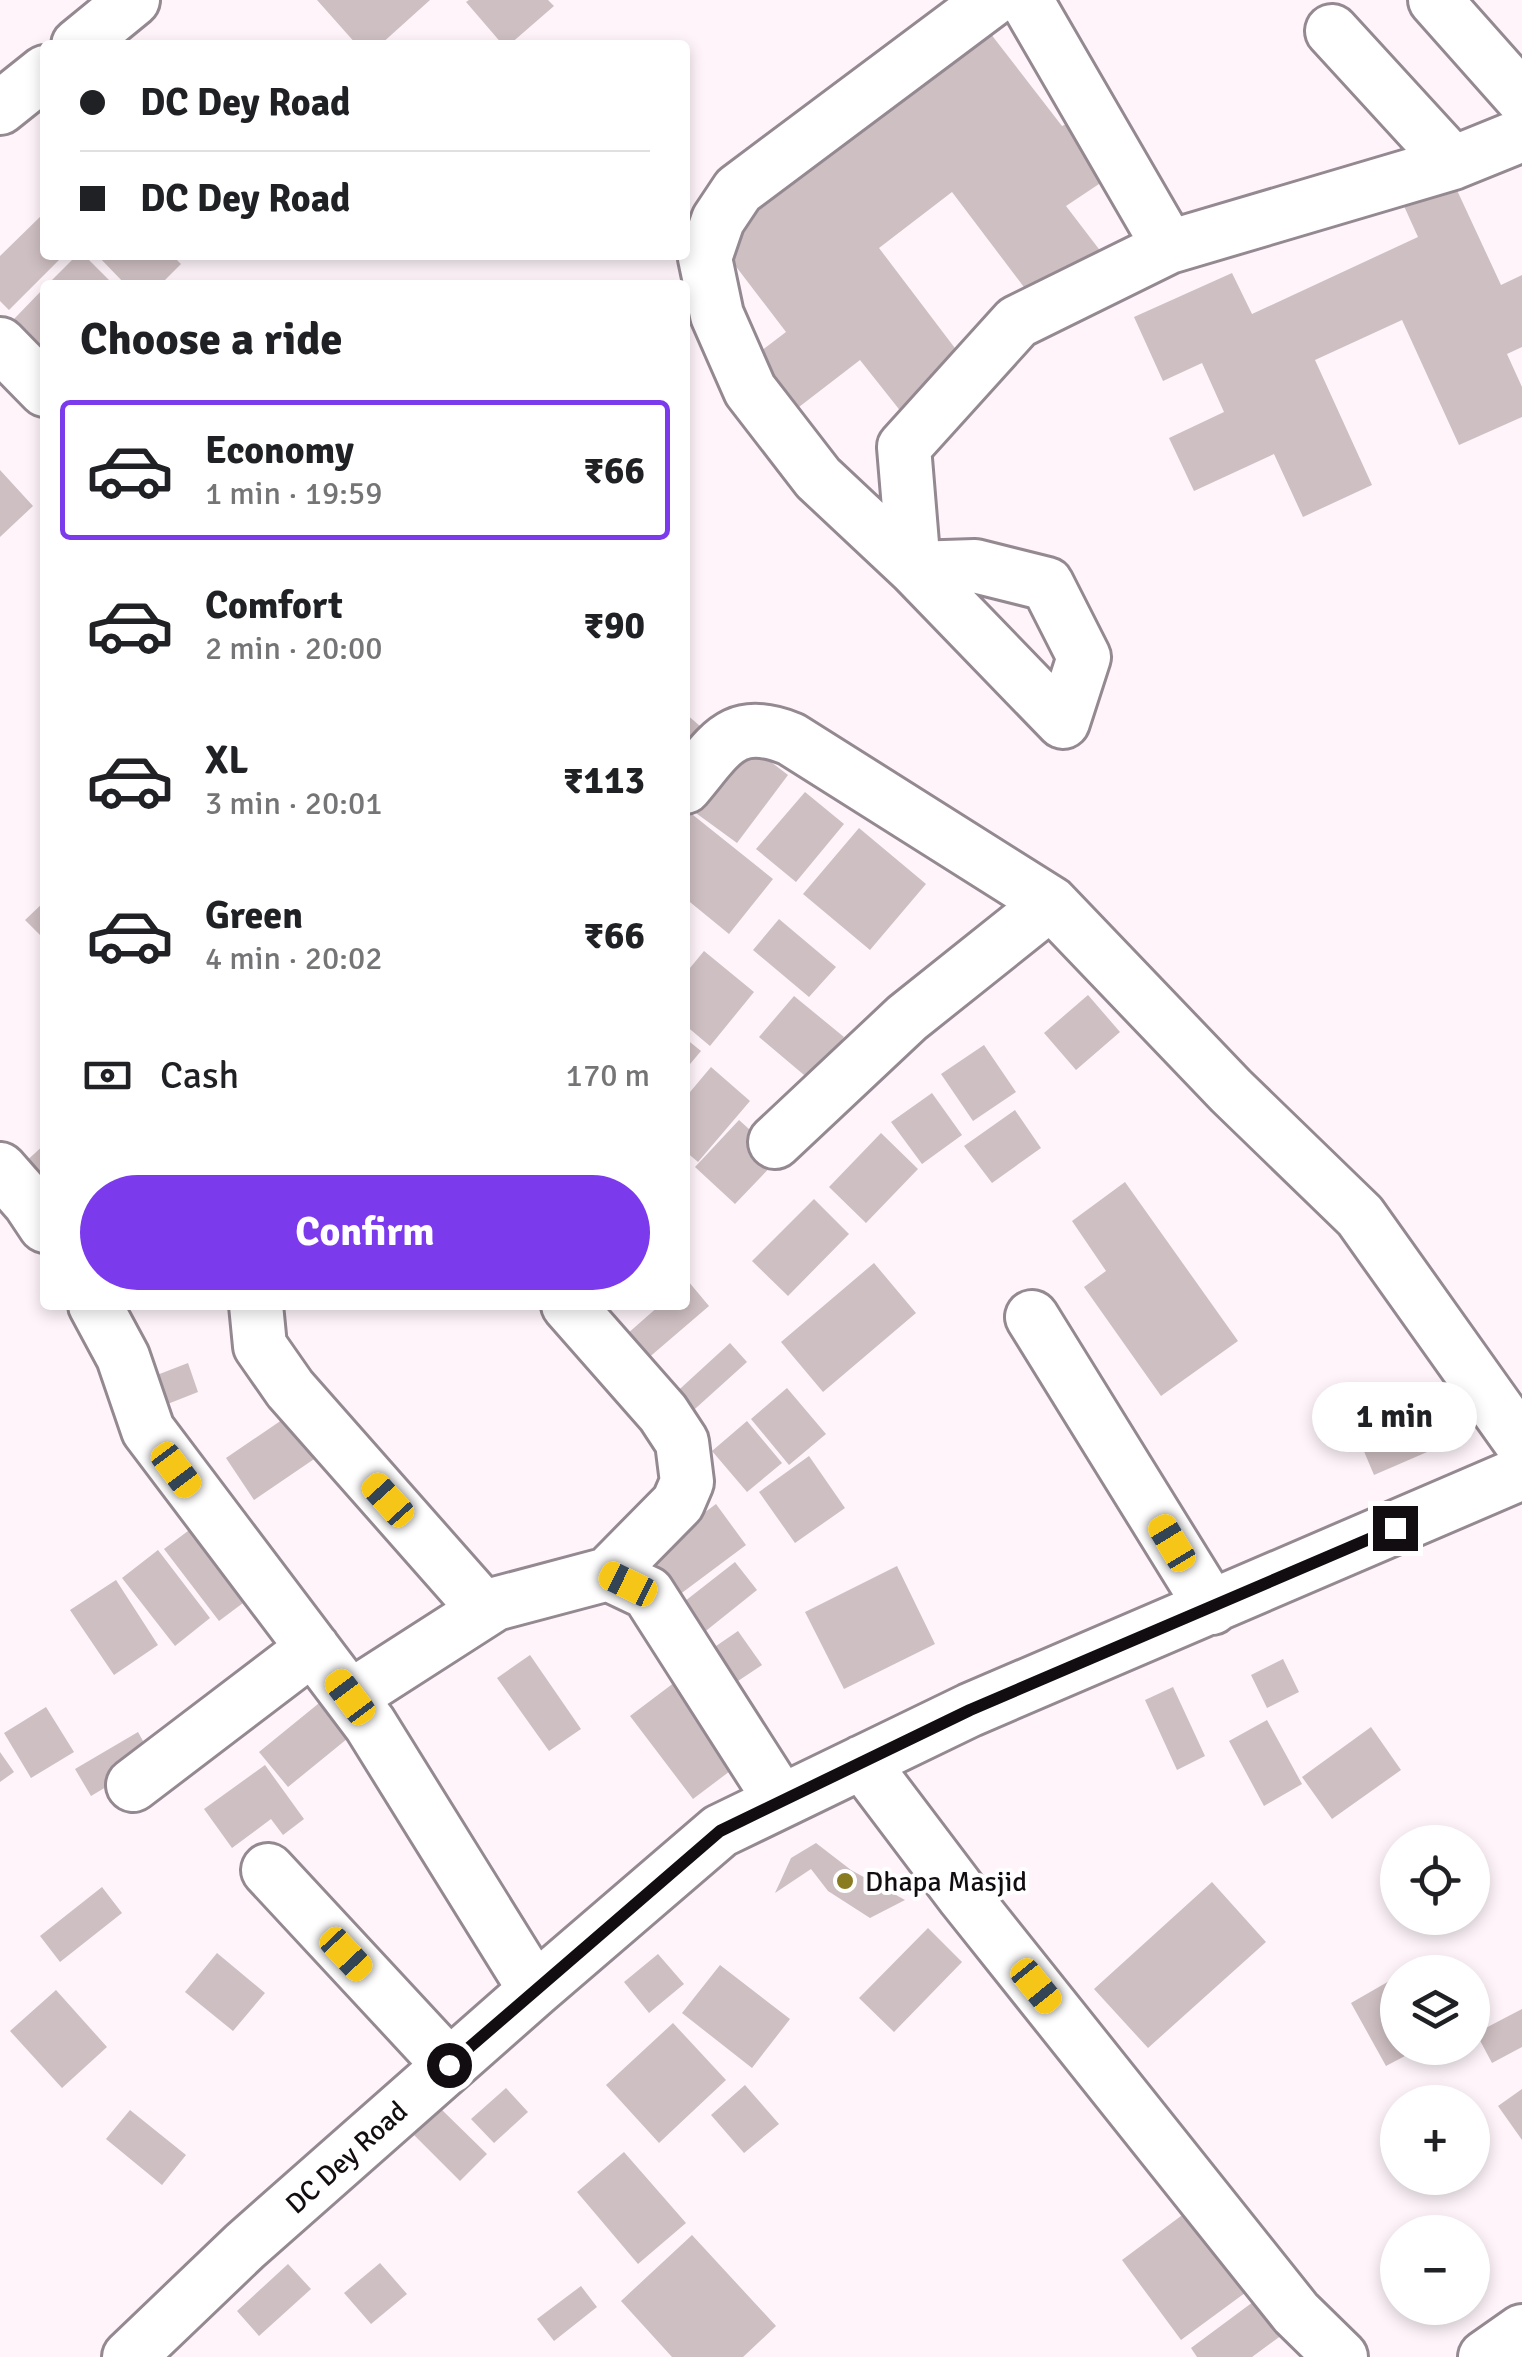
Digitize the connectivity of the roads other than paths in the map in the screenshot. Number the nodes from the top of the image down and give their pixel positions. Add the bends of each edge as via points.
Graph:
1 (133, 0) edge
2 (1435, 0) edge
3 (997, 1) edge
4 (1332, 32) dead end
5 (84, 40) edge
6 (40, 76) edge
7 (1522, 98) edge
8 (0, 108) edge
9 (1522, 135) edge
10 (1453, 162) junction
11 (1170, 247) junction
12 (0, 344) edge
13 (40, 385) edge
14 (690, 782) edge
15 (1051, 903) junction
16 (775, 1142) dead end
17 (0, 1169) edge
18 (40, 1218) edge
19 (98, 1310) edge
20 (256, 1310) edge
21 (572, 1310) edge
22 (1032, 1318) dead end
23 (1522, 1444) edge
24 (1522, 1473) edge
25 (608, 1574) junction
26 (1212, 1608) junction
27 (485, 1610) junction
28 (313, 1648) junction
29 (350, 1697) junction
30 (862, 1762) junction
31 (133, 1785) dead end
32 (781, 1801) junction
33 (268, 1870) dead end
34 (535, 1990) junction
35 (449, 2065) junction
36 (1522, 2331) edge
37 (129, 2357) edge
38 (1341, 2357) edge
39 (1485, 2357) edge

1 - 5 street
2 - 7 street
3 - 11 street
3 - 11 street via 738,190 718,220 705,258 717,315 750,390 818,478 914,568 904,447 1017,322
4 - 10 street
6 - 8 street
9 - 10 street
10 - 11 street
12 - 13 street
14 - 15 street via 725,740 766,728
15 - 16 street via 907,1018
15 - 23 street via 1360,1216
17 - 18 street
19 - 28 street via 123,1357 148,1430
20 - 27 street via 260,1346 290,1389
21 - 25 street via 682,1442 686,1482 678,1503
22 - 26 street
24 - 26 street, DC Dey Road
25 - 27 street
25 - 32 street via 648,1593
26 - 30 street, DC Dey Road
27 - 29 street
28 - 29 street
28 - 31 street
29 - 34 street
30 - 32 street, DC Dey Road
30 - 38 street via 1296,2313
32 - 34 street, DC Dey Road via 720,1831
33 - 35 street
34 - 35 street, DC Dey Road
35 - 37 street, DC Dey Road
36 - 39 street

